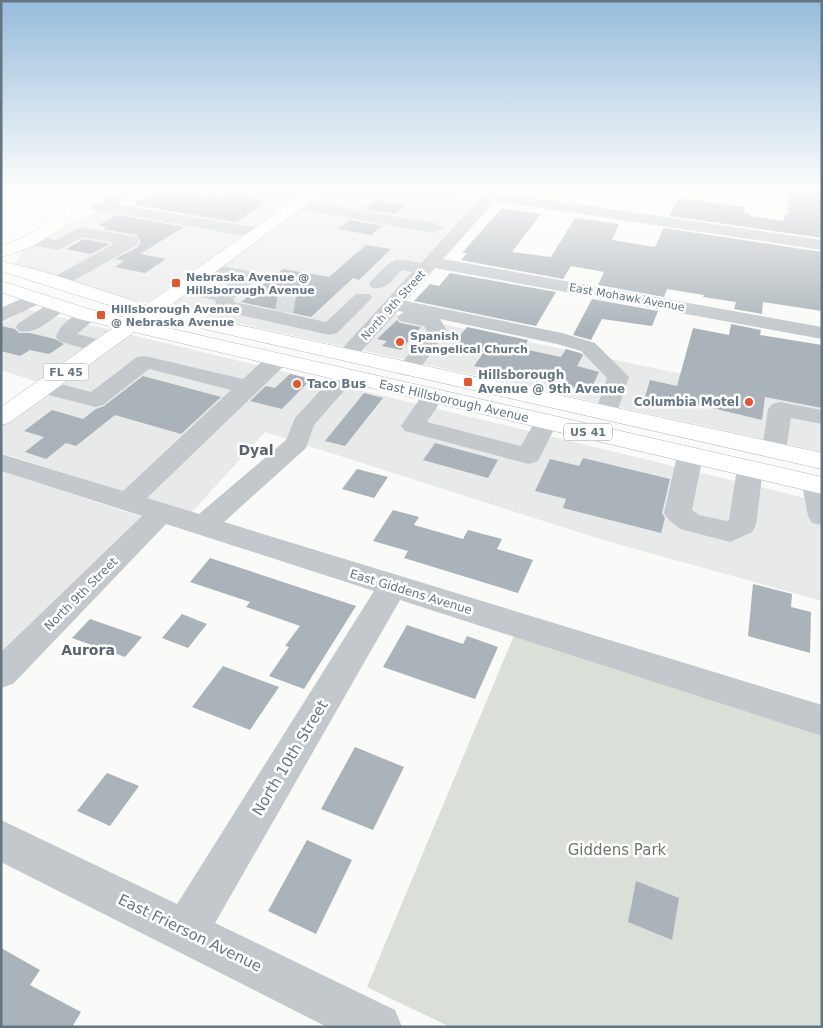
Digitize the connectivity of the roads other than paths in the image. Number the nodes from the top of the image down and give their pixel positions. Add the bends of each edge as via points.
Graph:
1 (36, 236) edge
2 (40, 236) edge
3 (255, 236) edge
4 (456, 236) edge
5 (766, 236) edge
6 (31, 240) junction
7 (822, 245) edge
8 (53, 251) junction
9 (4, 262) edge
10 (88, 265) junction
11 (430, 266) junction
12 (209, 269) junction
13 (58, 282) junction
14 (378, 284) dead end
15 (1, 286) edge
16 (183, 288) junction
17 (227, 297) junction
18 (36, 298) junction
19 (363, 298) dead end
20 (58, 306) junction
21 (278, 308) junction
22 (150, 312) junction
23 (346, 314) junction
24 (385, 314) junction
25 (1, 316) edge
26 (88, 316) junction
27 (203, 324) junction
28 (131, 326) junction
29 (314, 326) junction
30 (26, 327) dead end
31 (822, 333) edge
32 (296, 344) junction
33 (102, 346) junction
34 (277, 360) junction
35 (346, 366) junction
36 (408, 369) junction
37 (45, 387) junction
38 (247, 387) junction
39 (433, 396) junction
40 (607, 413) junction
41 (822, 417) edge
42 (1, 418) edge
43 (545, 423) junction
44 (706, 435) junction
45 (774, 450) junction
46 (690, 456) junction
47 (1, 462) edge
48 (750, 469) junction
49 (820, 477) edge
50 (127, 502) junction
51 (162, 513) junction
52 (822, 516) edge
53 (203, 526) junction
54 (393, 586) junction
55 (1, 674) edge
56 (822, 721) edge
57 (1, 840) edge
58 (186, 931) junction
59 (378, 1027) edge

1 - 6 main road
2 - 6 street
3 - 12 main road
4 - 11 street, North 9th Street
5 - 7 street
6 - 8 street
6 - 9 main road
8 - 10 street
8 - 10 street via 82,239 120,247
9 - 13 main road, East Hillsborough Avenue
10 - 13 street
11 - 14 street, East Mohawk Avenue via 398,264
11 - 24 street, North 9th Street
11 - 31 street, East Mohawk Avenue
12 - 16 main road
12 - 17 street via 250,276
13 - 22 main road, East Hillsborough Avenue
15 - 18 main road, East Hillsborough Avenue
16 - 17 street
16 - 22 main road
17 - 21 street
17 - 27 street
18 - 20 main road, East Hillsborough Avenue
18 - 25 street
19 - 23 street
20 - 26 main road, East Hillsborough Avenue
20 - 30 street
21 - 23 street
21 - 29 street
22 - 27 main road, East Hillsborough Avenue / US 41
22 - 28 main road
23 - 24 street
23 - 29 street via 330,329
24 - 35 street, North 9th Street
24 - 36 street via 432,322 437,331
24 - 40 street via 562,339 588,347 618,377
26 - 28 main road, East Hillsborough Avenue
26 - 33 street via 68,331 66,337
27 - 32 main road, East Hillsborough Avenue / US 41
28 - 33 main road, FL 45
28 - 34 main road, East Hillsborough Avenue / US 41
29 - 32 street
32 - 35 main road, East Hillsborough Avenue / US 41
33 - 37 main road, FL 45
34 - 35 main road, East Hillsborough Avenue / US 41
34 - 38 street
35 - 36 main road, East Hillsborough Avenue / US 41
35 - 39 main road, East Hillsborough Avenue / US 41
35 - 53 street, North 9th Street via 303,423 296,443
36 - 40 main road, East Hillsborough Avenue / US 41
37 - 38 street via 95,400 146,362
37 - 42 main road, FL 45
38 - 50 street
39 - 43 main road, East Hillsborough Avenue / US 41
39 - 43 street via 413,426 529,456
40 - 44 main road, East Hillsborough Avenue / US 41
41 - 45 street via 780,409
43 - 44 main road via 566,415 674,438
43 - 46 main road, East Hillsborough Avenue / US 41
44 - 45 main road, East Hillsborough Avenue / US 41
45 - 49 main road, East Hillsborough Avenue / US 41
46 - 48 main road, East Hillsborough Avenue / US 41
46 - 48 street via 678,513 690,522 730,532 742,525
47 - 50 street, East Giddens Avenue
48 - 49 main road, East Hillsborough Avenue / US 41
49 - 52 street
50 - 51 street, East Giddens Avenue
51 - 53 street, East Giddens Avenue
51 - 55 street, North 9th Street
53 - 54 street, East Giddens Avenue
54 - 56 street, East Giddens Avenue
54 - 58 street, North 10th Street
57 - 58 street, East Frierson Avenue
58 - 59 street, East Frierson Avenue

